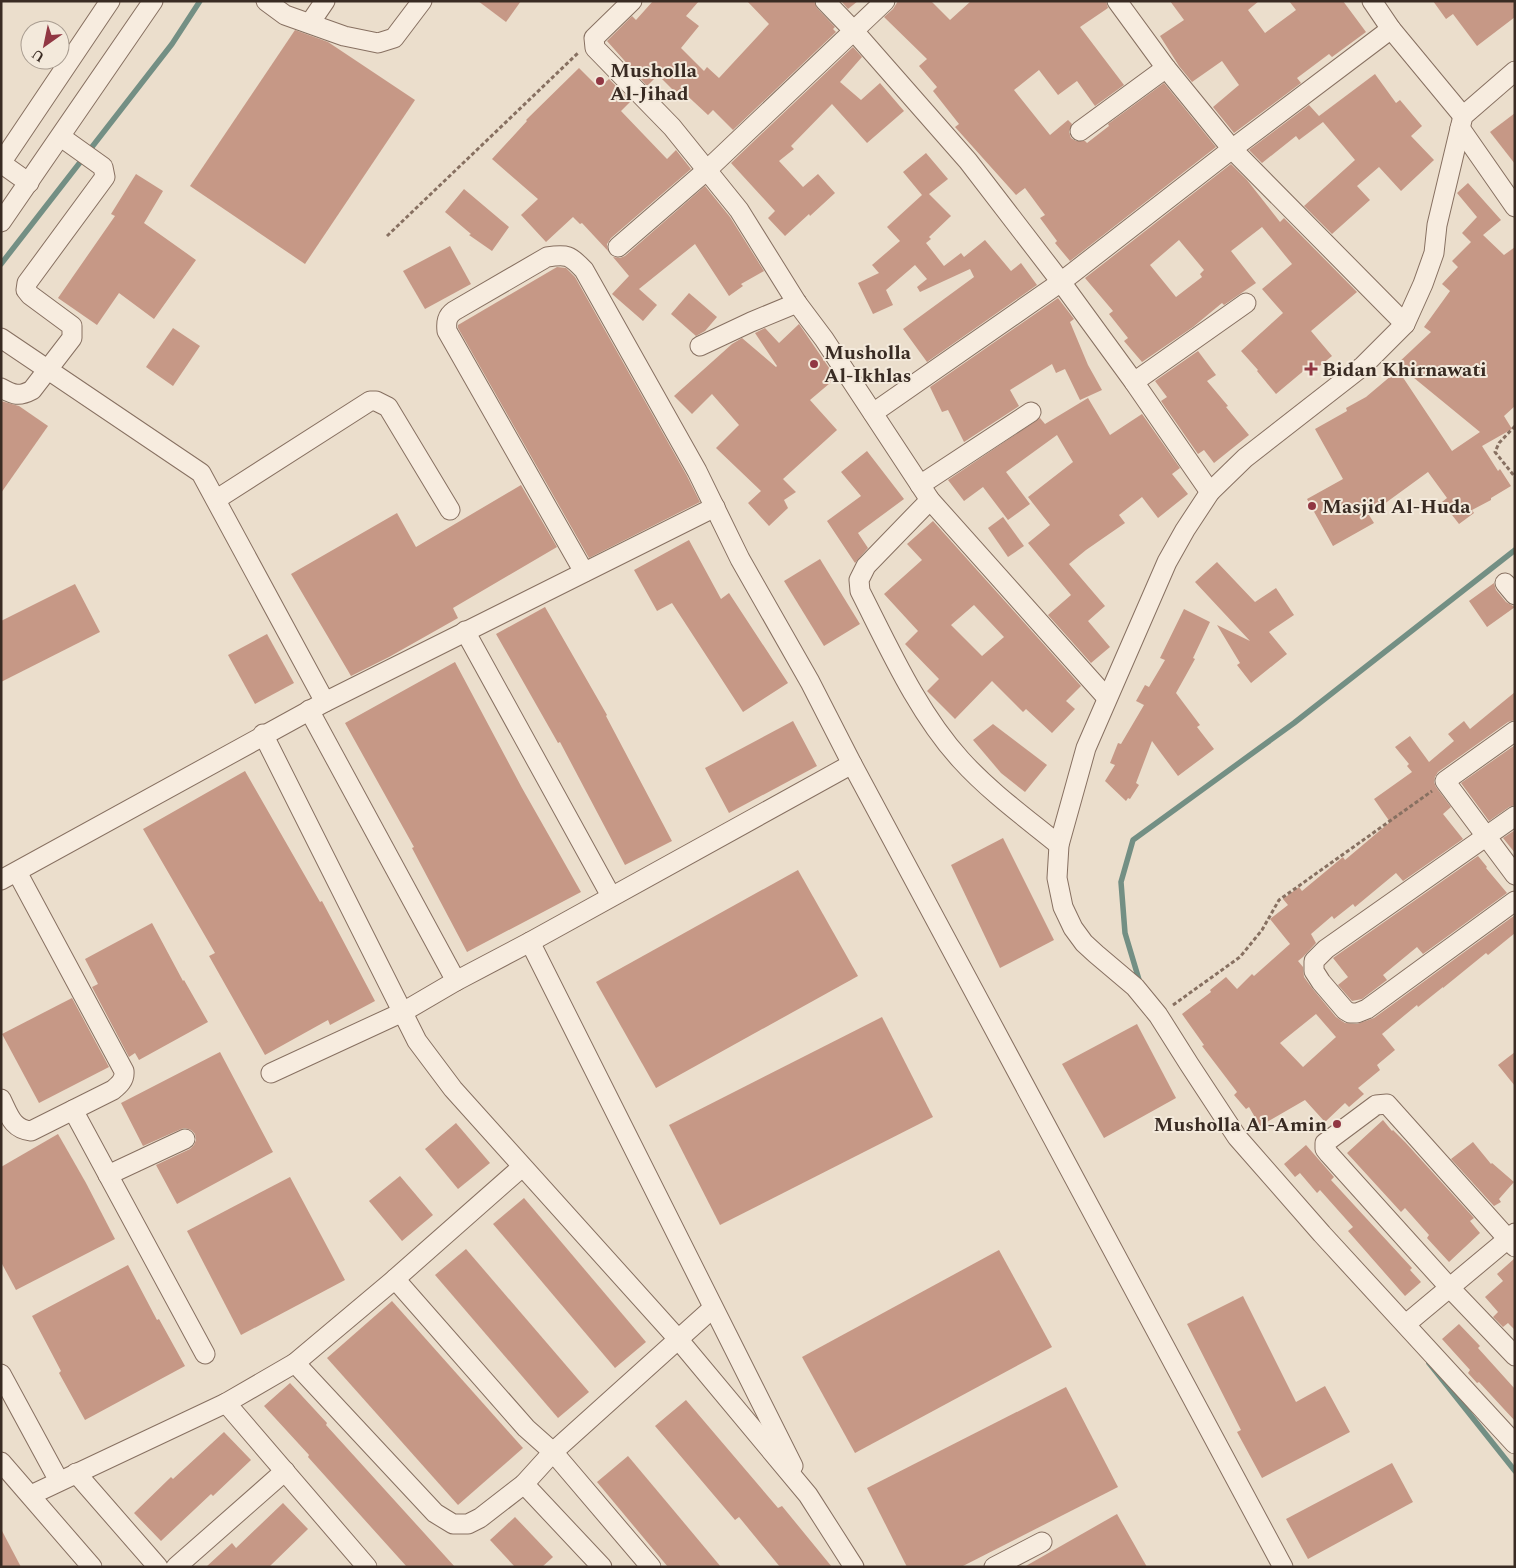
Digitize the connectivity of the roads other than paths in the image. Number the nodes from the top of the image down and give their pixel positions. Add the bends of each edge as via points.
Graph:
1 (110, 1) edge
2 (153, 1) edge
3 (266, 1) edge
4 (325, 1) edge
5 (422, 1) edge
6 (632, 1) edge
7 (825, 1) edge
8 (885, 1) edge
9 (1372, 1) edge
10 (1124, 4) edge
11 (310, 23) junction
12 (1391, 29) junction
13 (853, 30) junction
14 (1166, 68) junction
15 (1515, 71) edge
16 (1461, 122) junction
17 (1080, 131) dead end
18 (61, 137) junction
19 (1232, 149) junction
20 (1, 163) edge
21 (707, 170) junction
22 (29, 183) junction
23 (1515, 207) edge
24 (1, 222) edge
25 (618, 247) dead end
26 (1061, 282) junction
27 (797, 303) junction
28 (1246, 303) dead end
29 (1405, 324) junction
30 (1, 338) edge
31 (700, 346) dead end
32 (48, 368) junction
33 (1134, 382) junction
34 (1, 388) edge
35 (1030, 412) dead end
36 (873, 413) junction
37 (925, 492) junction
38 (1210, 492) junction
39 (217, 499) junction
40 (715, 508) junction
41 (450, 510) dead end
42 (584, 572) junction
43 (465, 631) junction
44 (1107, 698) junction
45 (325, 702) junction
46 (308, 710) junction
47 (1515, 731) edge
48 (263, 734) junction
49 (852, 764) junction
50 (1515, 816) edge
51 (1486, 837) junction
52 (1059, 845) junction
53 (1515, 875) edge
54 (9, 876) edge
55 (612, 896) junction
56 (1515, 901) edge
57 (530, 942) junction
58 (456, 981) junction
59 (403, 1012) junction
60 (271, 1074) dead end
61 (1, 1099) edge
62 (73, 1110) junction
63 (185, 1139) dead end
64 (522, 1167) junction
65 (108, 1175) junction
66 (1512, 1240) edge
67 (395, 1279) junction
68 (1449, 1288) junction
69 (713, 1308) junction
70 (1406, 1324) junction
71 (678, 1339) junction
72 (205, 1354) dead end
73 (1515, 1356) edge
74 (295, 1364) junction
75 (1, 1374) edge
76 (226, 1403) junction
77 (1515, 1444) edge
78 (553, 1452) junction
79 (1, 1462) edge
80 (285, 1471) junction
81 (76, 1473) junction
82 (59, 1481) junction
83 (524, 1484) junction
84 (31, 1495) junction
85 (808, 1495) junction
86 (1042, 1542) dead end
87 (92, 1567) edge
88 (158, 1567) edge
89 (176, 1567) edge
90 (367, 1567) edge
91 (602, 1567) edge
92 (651, 1567) edge
93 (854, 1567) edge
94 (994, 1567) edge
95 (1283, 1567) edge

1 - 20 street
2 - 18 street
3 - 11 street via 286,15
4 - 11 street
5 - 11 street via 394,38 378,43 344,36
6 - 21 street via 594,38 595,48 672,127
7 - 13 street
8 - 13 street
9 - 12 street
10 - 14 street
12 - 16 street
12 - 19 street
13 - 21 street
13 - 26 street via 968,161
14 - 17 street
14 - 19 street
15 - 16 street
16 - 23 street
16 - 29 street via 1437,225 1434,253
18 - 22 street
18 - 32 street via 103,167 105,177 27,284 26,290 30,295 72,326 72,338
19 - 26 street
19 - 29 street
20 - 22 street
21 - 25 street
21 - 27 street via 739,210
22 - 24 street
26 - 33 street
26 - 36 street
27 - 31 street
27 - 36 street
28 - 33 street
29 - 38 street via 1364,366 1245,458
30 - 32 street
32 - 34 street via 32,390 23,395
32 - 39 street via 201,472
33 - 38 street
35 - 37 street
36 - 37 street
37 - 44 street
37 - 52 street via 866,566 859,580 860,591 925,713 961,760 994,792
38 - 44 street via 1167,562
39 - 41 street via 370,401 376,401 388,407
39 - 45 street
40 - 42 street
40 - 42 street via 584,270 574,258 565,255 547,257 454,310 446,324 447,331
40 - 49 street
42 - 43 street
43 - 45 street
43 - 55 street
44 - 52 street via 1086,748
45 - 46 street
46 - 48 street
46 - 58 street
47 - 51 street via 1445,782
48 - 54 street
48 - 59 street
49 - 55 street
49 - 95 street
50 - 51 street
51 - 53 street
51 - 56 street via 1326,949 1314,961 1314,971 1339,1004 1350,1013 1357,1013 1367,1009
52 - 70 street via 1057,878 1063,907 1073,928 1084,943 1135,987 1158,1015 1237,1137
54 - 62 street via 124,1072 122,1082 113,1090
55 - 57 street
57 - 58 street
57 - 69 street
58 - 59 street
59 - 60 street
59 - 64 street via 417,1041 453,1089
61 - 62 street via 12,1121 22,1130 31,1131
62 - 65 street
63 - 65 street
64 - 67 street
64 - 71 street
65 - 72 street
66 - 68 street
66 - 68 street via 1387,1104 1376,1105 1328,1141 1325,1149
67 - 74 street
67 - 78 street via 526,1428
68 - 70 street
68 - 73 street
69 - 71 street
69 - 85 street
70 - 77 street
71 - 78 street
71 - 85 street
74 - 76 street
74 - 83 street via 436,1513 453,1524 468,1524 480,1518
75 - 82 street
76 - 80 street
76 - 81 street
78 - 83 street
78 - 92 street
79 - 84 street
80 - 89 street
80 - 90 street
81 - 82 street
81 - 88 street
82 - 84 street
83 - 91 street
84 - 87 street
85 - 93 street
86 - 94 street

